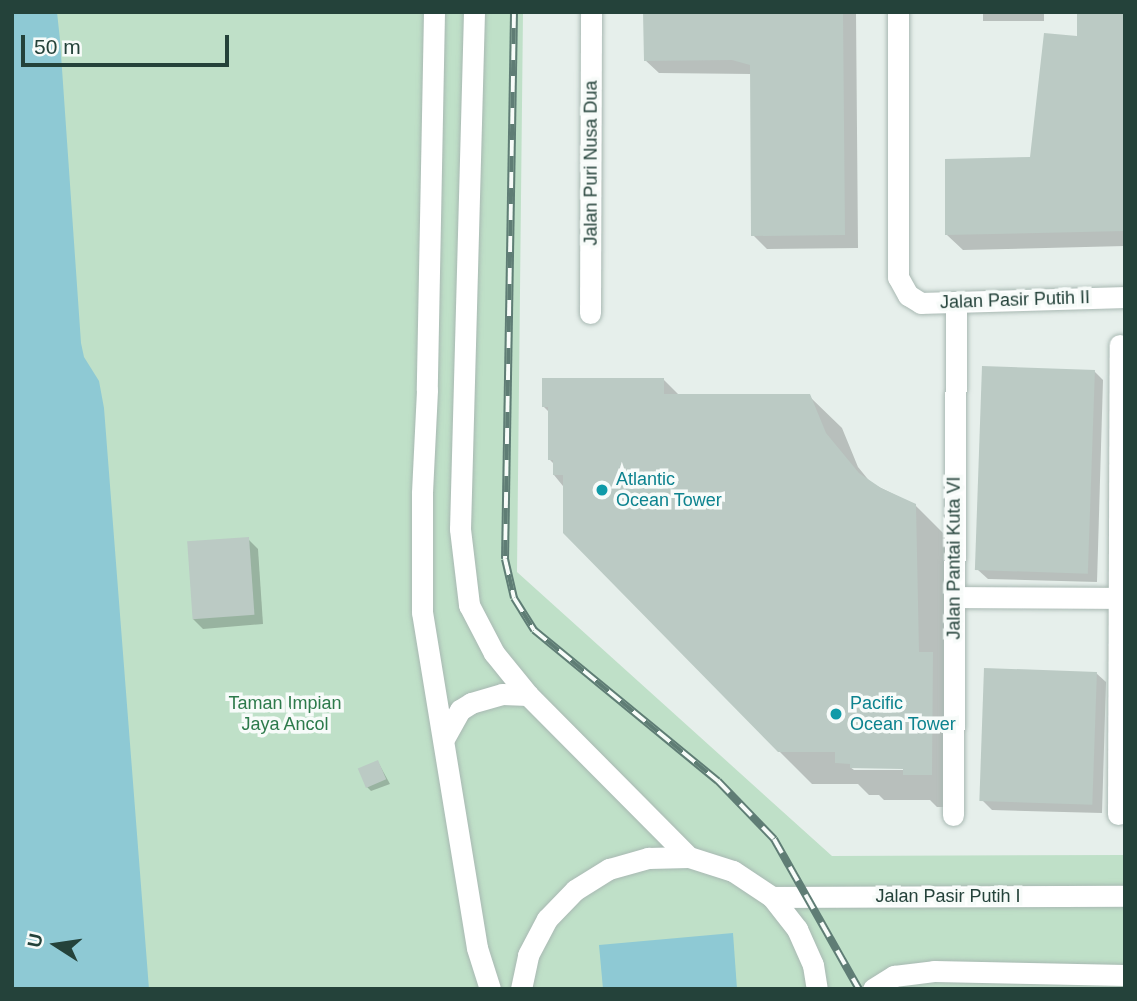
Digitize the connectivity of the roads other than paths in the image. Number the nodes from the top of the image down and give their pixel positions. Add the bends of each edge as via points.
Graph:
1 (434, 12) edge
2 (474, 12) edge
3 (591, 12) edge
4 (898, 12) edge
5 (1125, 297) edge
6 (956, 302) junction
7 (590, 313) dead end
8 (1120, 345) dead end
9 (954, 597) junction
10 (1122, 598) edge
11 (528, 695) junction
12 (444, 737) junction
13 (1118, 814) dead end
14 (953, 815) dead end
15 (689, 857) junction
16 (1125, 896) edge
17 (772, 897) junction
18 (1125, 975) edge
19 (897, 982) edge
20 (490, 989) edge
21 (520, 989) edge
22 (817, 989) edge
23 (873, 989) edge

1 - 12 street via 421,567 422,612
2 - 11 street via 460,529 469,605 494,653
3 - 7 street, Jalan Puri Nusa Dua
4 - 6 street, Jalan Pasir Putih II via 898,277 908,295 921,303
5 - 6 street, Jalan Pasir Putih II
6 - 9 street, Jalan Pantai Kuta VI
8 - 10 street
9 - 10 street
9 - 14 street, Jalan Pantai Kuta VI
10 - 13 street
11 - 12 street via 502,694 471,703 460,710
11 - 15 street
12 - 20 street via 477,948
15 - 17 street via 733,871
15 - 21 street via 648,858 609,869 575,890 547,919 528,956
16 - 17 street, Jalan Pasir Putih I
17 - 22 street via 797,929 813,965
18 - 19 street via 934,971
19 - 23 street

